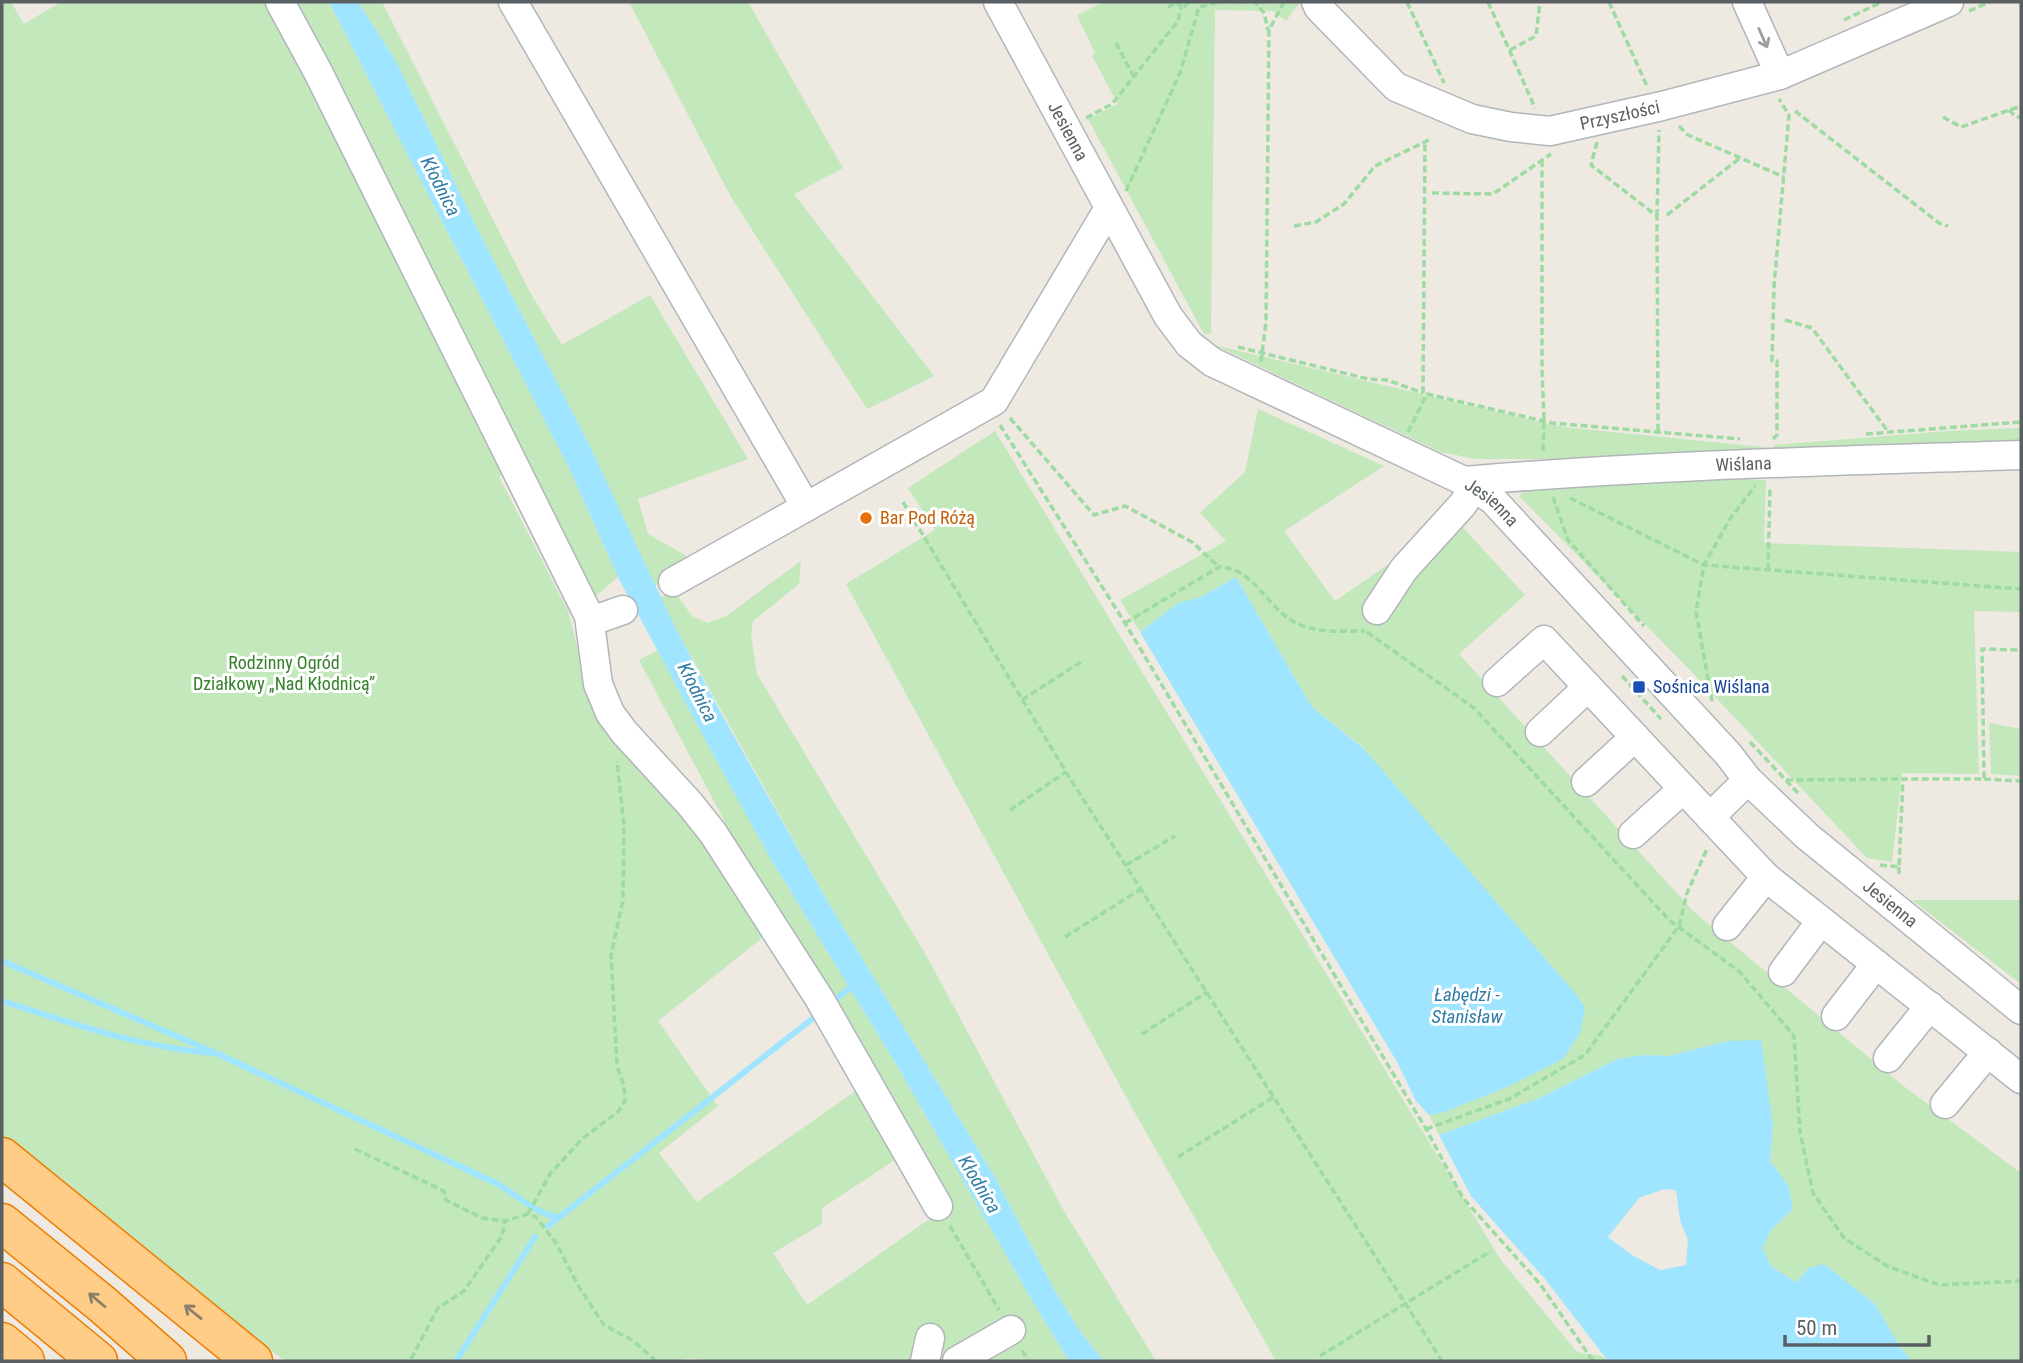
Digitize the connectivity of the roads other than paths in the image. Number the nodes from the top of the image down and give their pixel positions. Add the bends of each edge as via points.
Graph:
1 (280, 2) edge
2 (513, 2) edge
3 (999, 2) edge
4 (1315, 2) edge
5 (1747, 2) edge
6 (1949, 2) edge
7 (1770, 78) junction
8 (1115, 205) junction
9 (2021, 455) edge
10 (1469, 484) junction
11 (806, 507) junction
12 (673, 582) dead end
13 (623, 610) dead end
14 (1377, 610) dead end
15 (589, 616) junction
16 (1497, 682) dead end
17 (1588, 687) junction
18 (1540, 732) dead end
19 (1635, 737) junction
20 (1748, 780) junction
21 (1586, 782) dead end
22 (1683, 789) junction
23 (1714, 822) junction
24 (1633, 834) dead end
25 (1766, 877) junction
26 (1821, 921) junction
27 (1727, 926) dead end
28 (1876, 964) junction
29 (1783, 971) dead end
30 (1930, 1006) junction
31 (2021, 1010) edge
32 (1836, 1016) dead end
33 (1989, 1052) junction
34 (1888, 1058) dead end
35 (2021, 1079) edge
36 (1945, 1104) dead end
37 (2, 1157) edge
38 (938, 1206) road end
39 (2, 1223) edge
40 (2, 1282) edge
41 (1011, 1330) road end
42 (2, 1342) edge
43 (252, 1359) edge
44 (25, 1361) edge
45 (98, 1361) edge
46 (167, 1361) edge
47 (957, 1361) edge

1 - 15 street
2 - 11 street
3 - 8 street, Jesienna
4 - 7 street, Przyszłości via 1396,87 1472,120 1511,127 1550,131
5 -> 7 street
6 - 7 street, Przyszłości
8 - 10 street, Jesienna via 1168,316 1189,344 1212,362
8 - 11 street via 991,403
9 - 10 street, Wiślana via 1775,460
10 - 14 street via 1462,504 1404,569
10 - 20 street, Jesienna via 1493,500 1527,536
11 - 12 street
13 - 15 street via 600,618
15 - 38 street via 598,684 610,713 713,833 819,998
16 - 17 street via 1544,640
17 - 18 street
17 - 19 street
19 - 21 street
19 - 22 street
20 - 23 street
20 - 31 street, Jesienna via 1808,837
22 - 23 street
22 - 24 street
23 - 25 street
25 - 26 street
25 - 27 street
26 - 28 street
26 - 29 street
28 - 30 street
28 - 32 street
30 - 33 street
30 - 34 street
33 - 35 street
33 - 36 street
43 -> 37 highway
46 -> 39 highway
40 - 45 highway
41 - 47 street
42 - 44 highway

